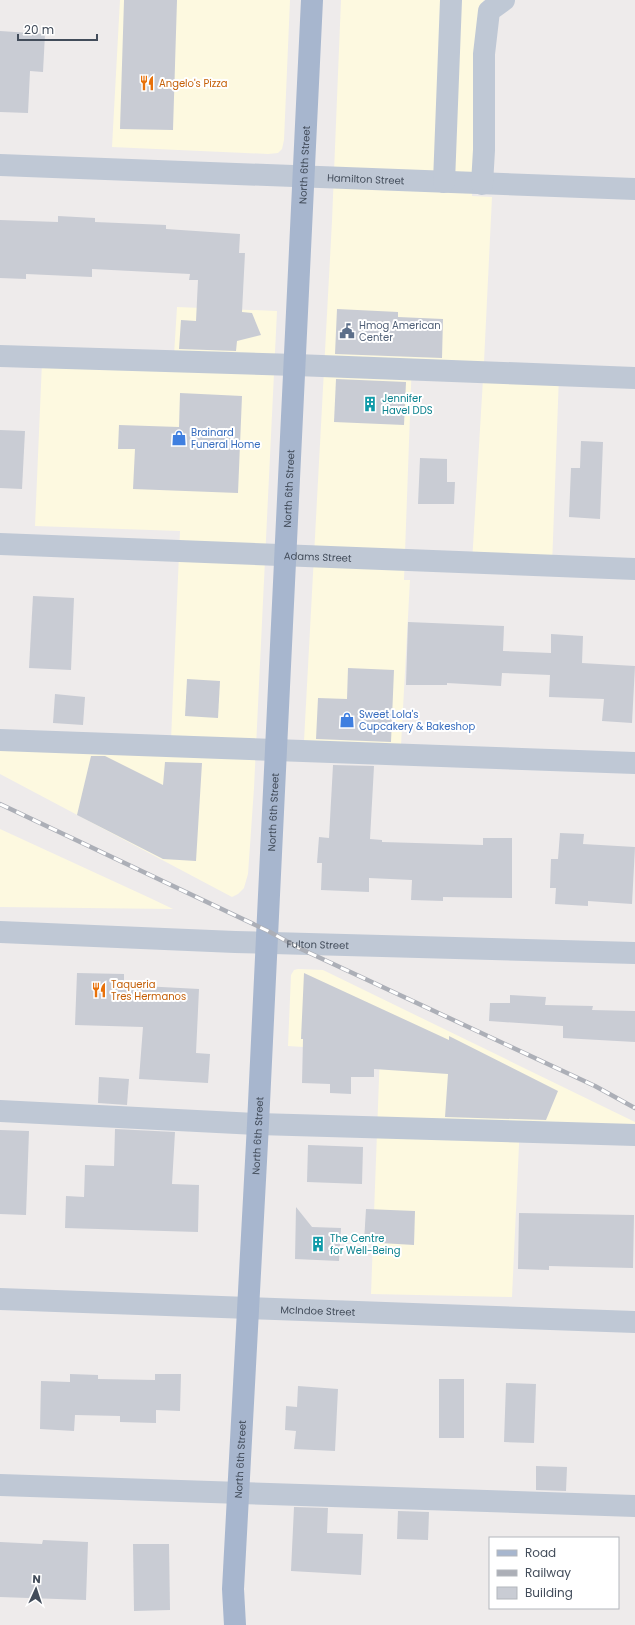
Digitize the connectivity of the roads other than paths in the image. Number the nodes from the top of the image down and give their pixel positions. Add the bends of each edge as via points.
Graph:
1 (312, 0) edge
2 (451, 0) edge
3 (504, 0) edge
4 (0, 165) edge
5 (305, 178) junction
6 (444, 182) junction
7 (482, 184) junction
8 (635, 189) edge
9 (0, 356) edge
10 (296, 365) junction
11 (635, 378) edge
12 (0, 544) edge
13 (286, 556) junction
14 (635, 569) edge
15 (0, 740) edge
16 (277, 751) junction
17 (635, 763) edge
18 (0, 932) edge
19 (267, 943) junction
20 (635, 952) edge
21 (0, 1111) edge
22 (258, 1124) junction
23 (635, 1136) edge
24 (0, 1298) edge
25 (249, 1308) junction
26 (635, 1322) edge
27 (0, 1485) edge
28 (239, 1492) junction
29 (635, 1506) edge
30 (235, 1625) edge

1 - 5 main road, North 6th Street
2 - 6 street
3 - 7 street via 489,12 484,44
4 - 5 street, Hamilton Street
5 - 6 street, Hamilton Street
5 - 10 main road, North 6th Street
6 - 7 street, Hamilton Street
7 - 8 street, Hamilton Street
9 - 10 street
10 - 11 street
10 - 13 main road, North 6th Street
12 - 13 street, Adams Street
13 - 14 street, Adams Street
13 - 16 main road, North 6th Street
15 - 16 street
16 - 17 street
16 - 19 main road, North 6th Street
18 - 19 street, Fulton Street
19 - 20 street, Fulton Street
19 - 22 main road, North 6th Street
21 - 22 street
22 - 23 street
22 - 25 main road, North 6th Street
24 - 25 street, McIndoe Street
25 - 26 street, McIndoe Street
25 - 28 main road, North 6th Street
27 - 28 street
28 - 29 street
28 - 30 main road, North 6th Street via 233,1589

